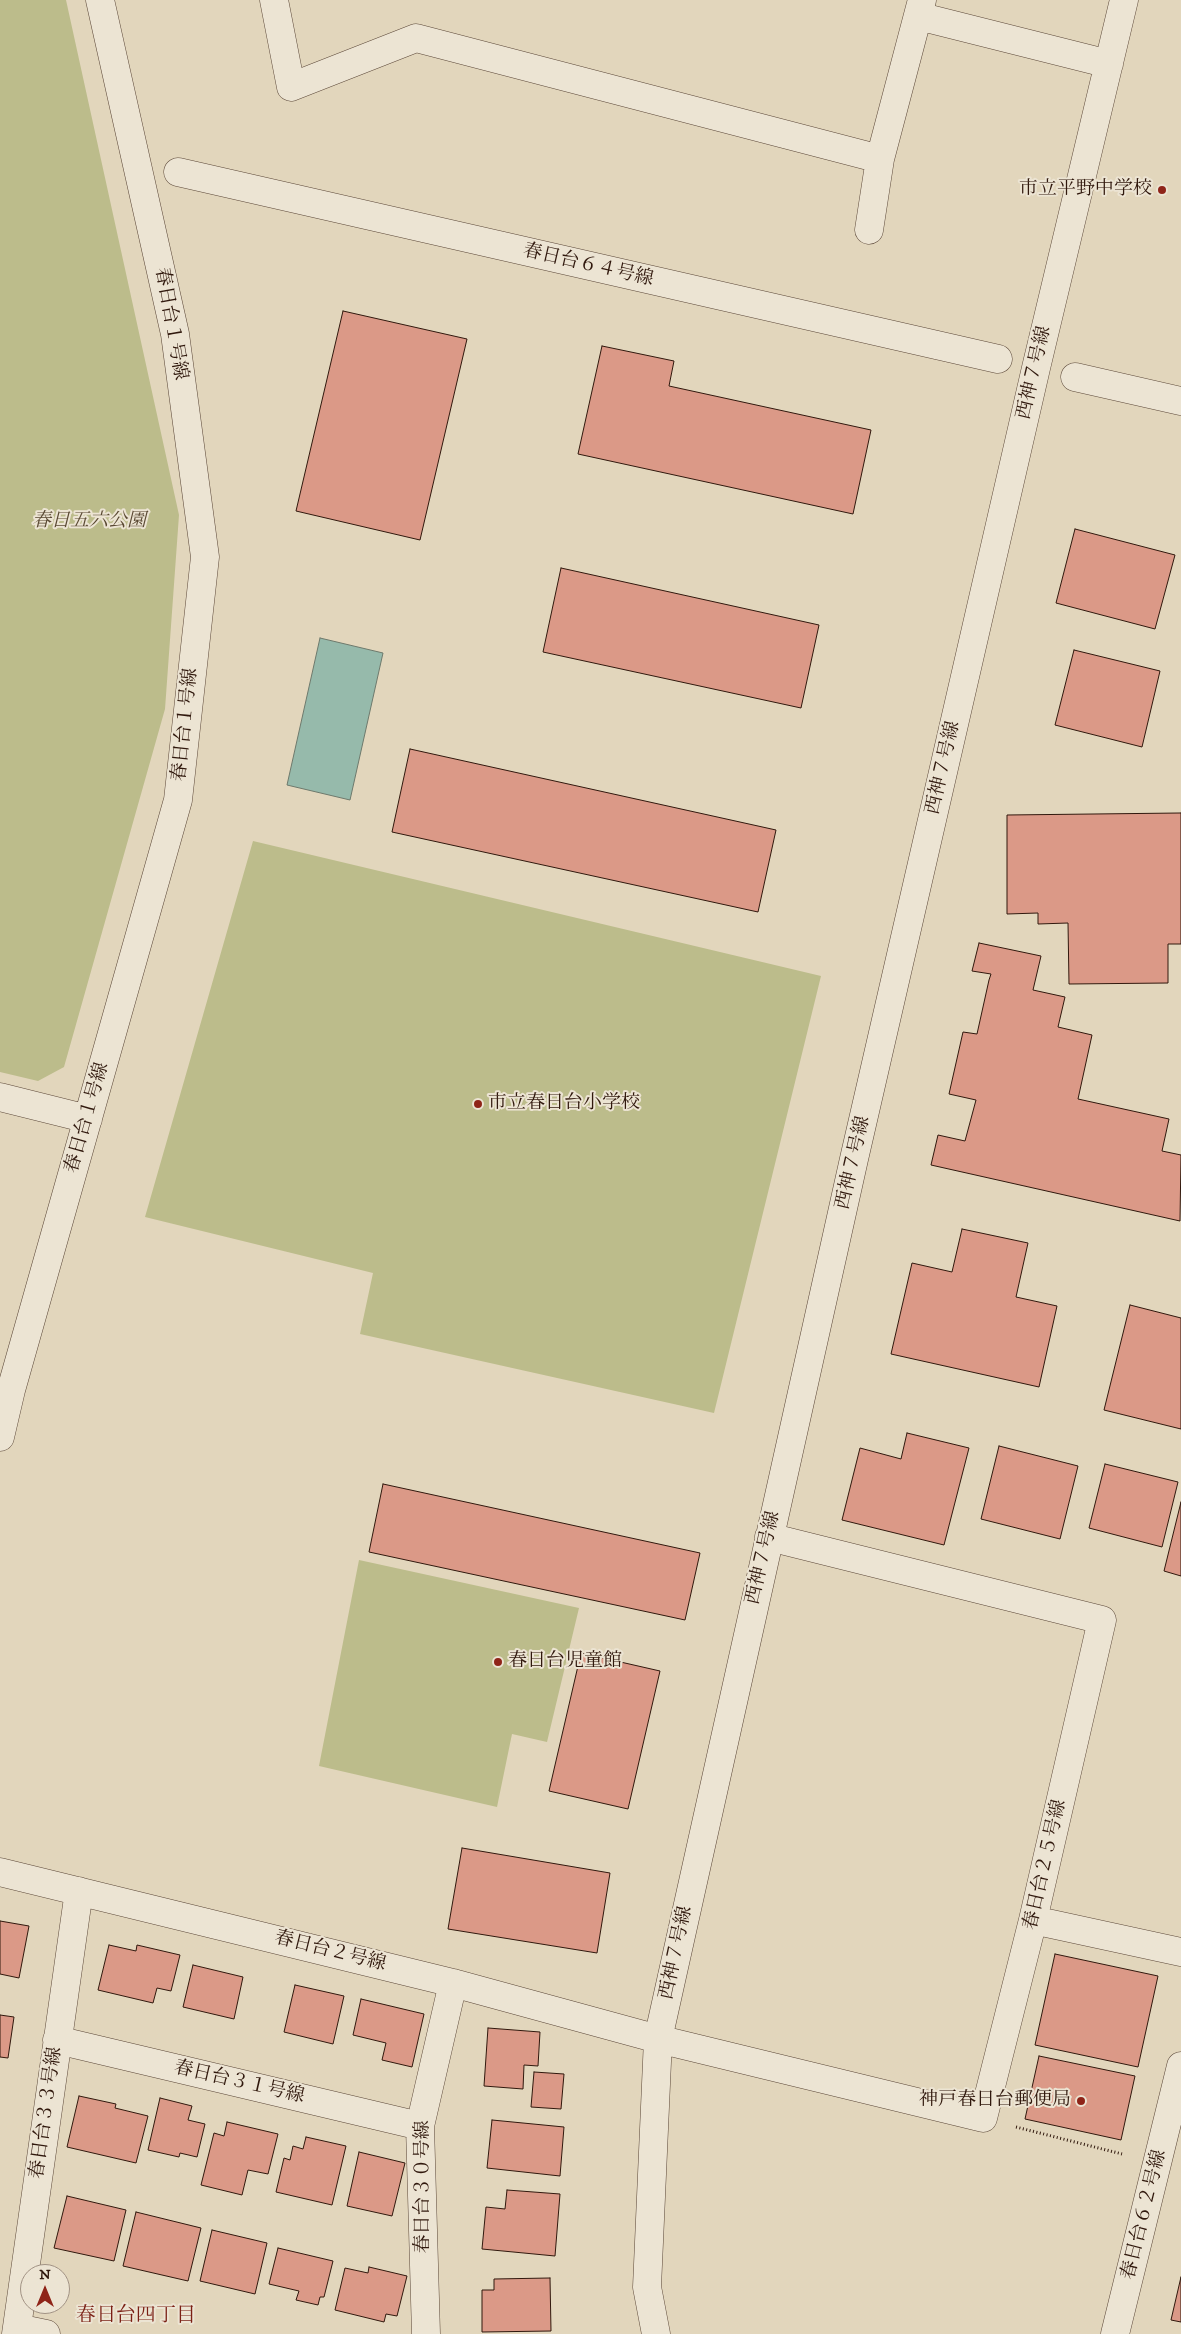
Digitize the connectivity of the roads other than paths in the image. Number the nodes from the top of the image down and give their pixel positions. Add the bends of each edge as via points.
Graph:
1 (100, 0) edge
2 (274, 0) edge
3 (1124, 0) edge
4 (920, 8) edge
5 (1109, 64) junction
6 (880, 159) junction
7 (178, 172) dead end
8 (869, 230) dead end
9 (998, 359) dead end
10 (1076, 377) dead end
11 (1181, 401) edge
12 (0, 1097) edge
13 (88, 1119) junction
14 (0, 1437) edge
15 (769, 1537) junction
16 (0, 1872) edge
17 (79, 1891) junction
18 (1033, 1920) junction
19 (1181, 1952) edge
20 (453, 1982) junction
21 (658, 2039) junction
22 (57, 2040) junction
23 (1181, 2066) edge
24 (420, 2126) junction
25 (17, 2331) edge
26 (46, 2334) edge
27 (426, 2334) edge
28 (656, 2334) edge
29 (1115, 2334) edge

1 - 13 street, 春日台１号線 via 175,334 205,557 178,800
2 - 6 street via 291,87 416,38
3 - 5 street, 西神７号線
4 - 5 street
4 - 6 street
5 - 15 street, 西神７号線 via 1036,368
6 - 8 street
7 - 9 street, 春日台６４号線
10 - 11 street
12 - 13 street
13 - 14 street, 春日台１号線
15 - 18 street, 春日台２５号線 via 1102,1620
15 - 21 street, 西神７号線
16 - 17 street, 春日台２号線
17 - 20 street, 春日台２号線
17 - 22 street, 春日台３３号線
18 - 19 street
18 - 21 street, 春日台２５号線 via 983,2118
20 - 21 street, 春日台２号線
20 - 24 street, 春日台３０号線
21 - 28 street, 西神７号線 via 647,2287
22 - 24 street, 春日台３１号線
22 - 25 street, 春日台３３号線
23 - 29 street, 春日台６２号線
24 - 27 street, 春日台３０号線
25 - 26 street

